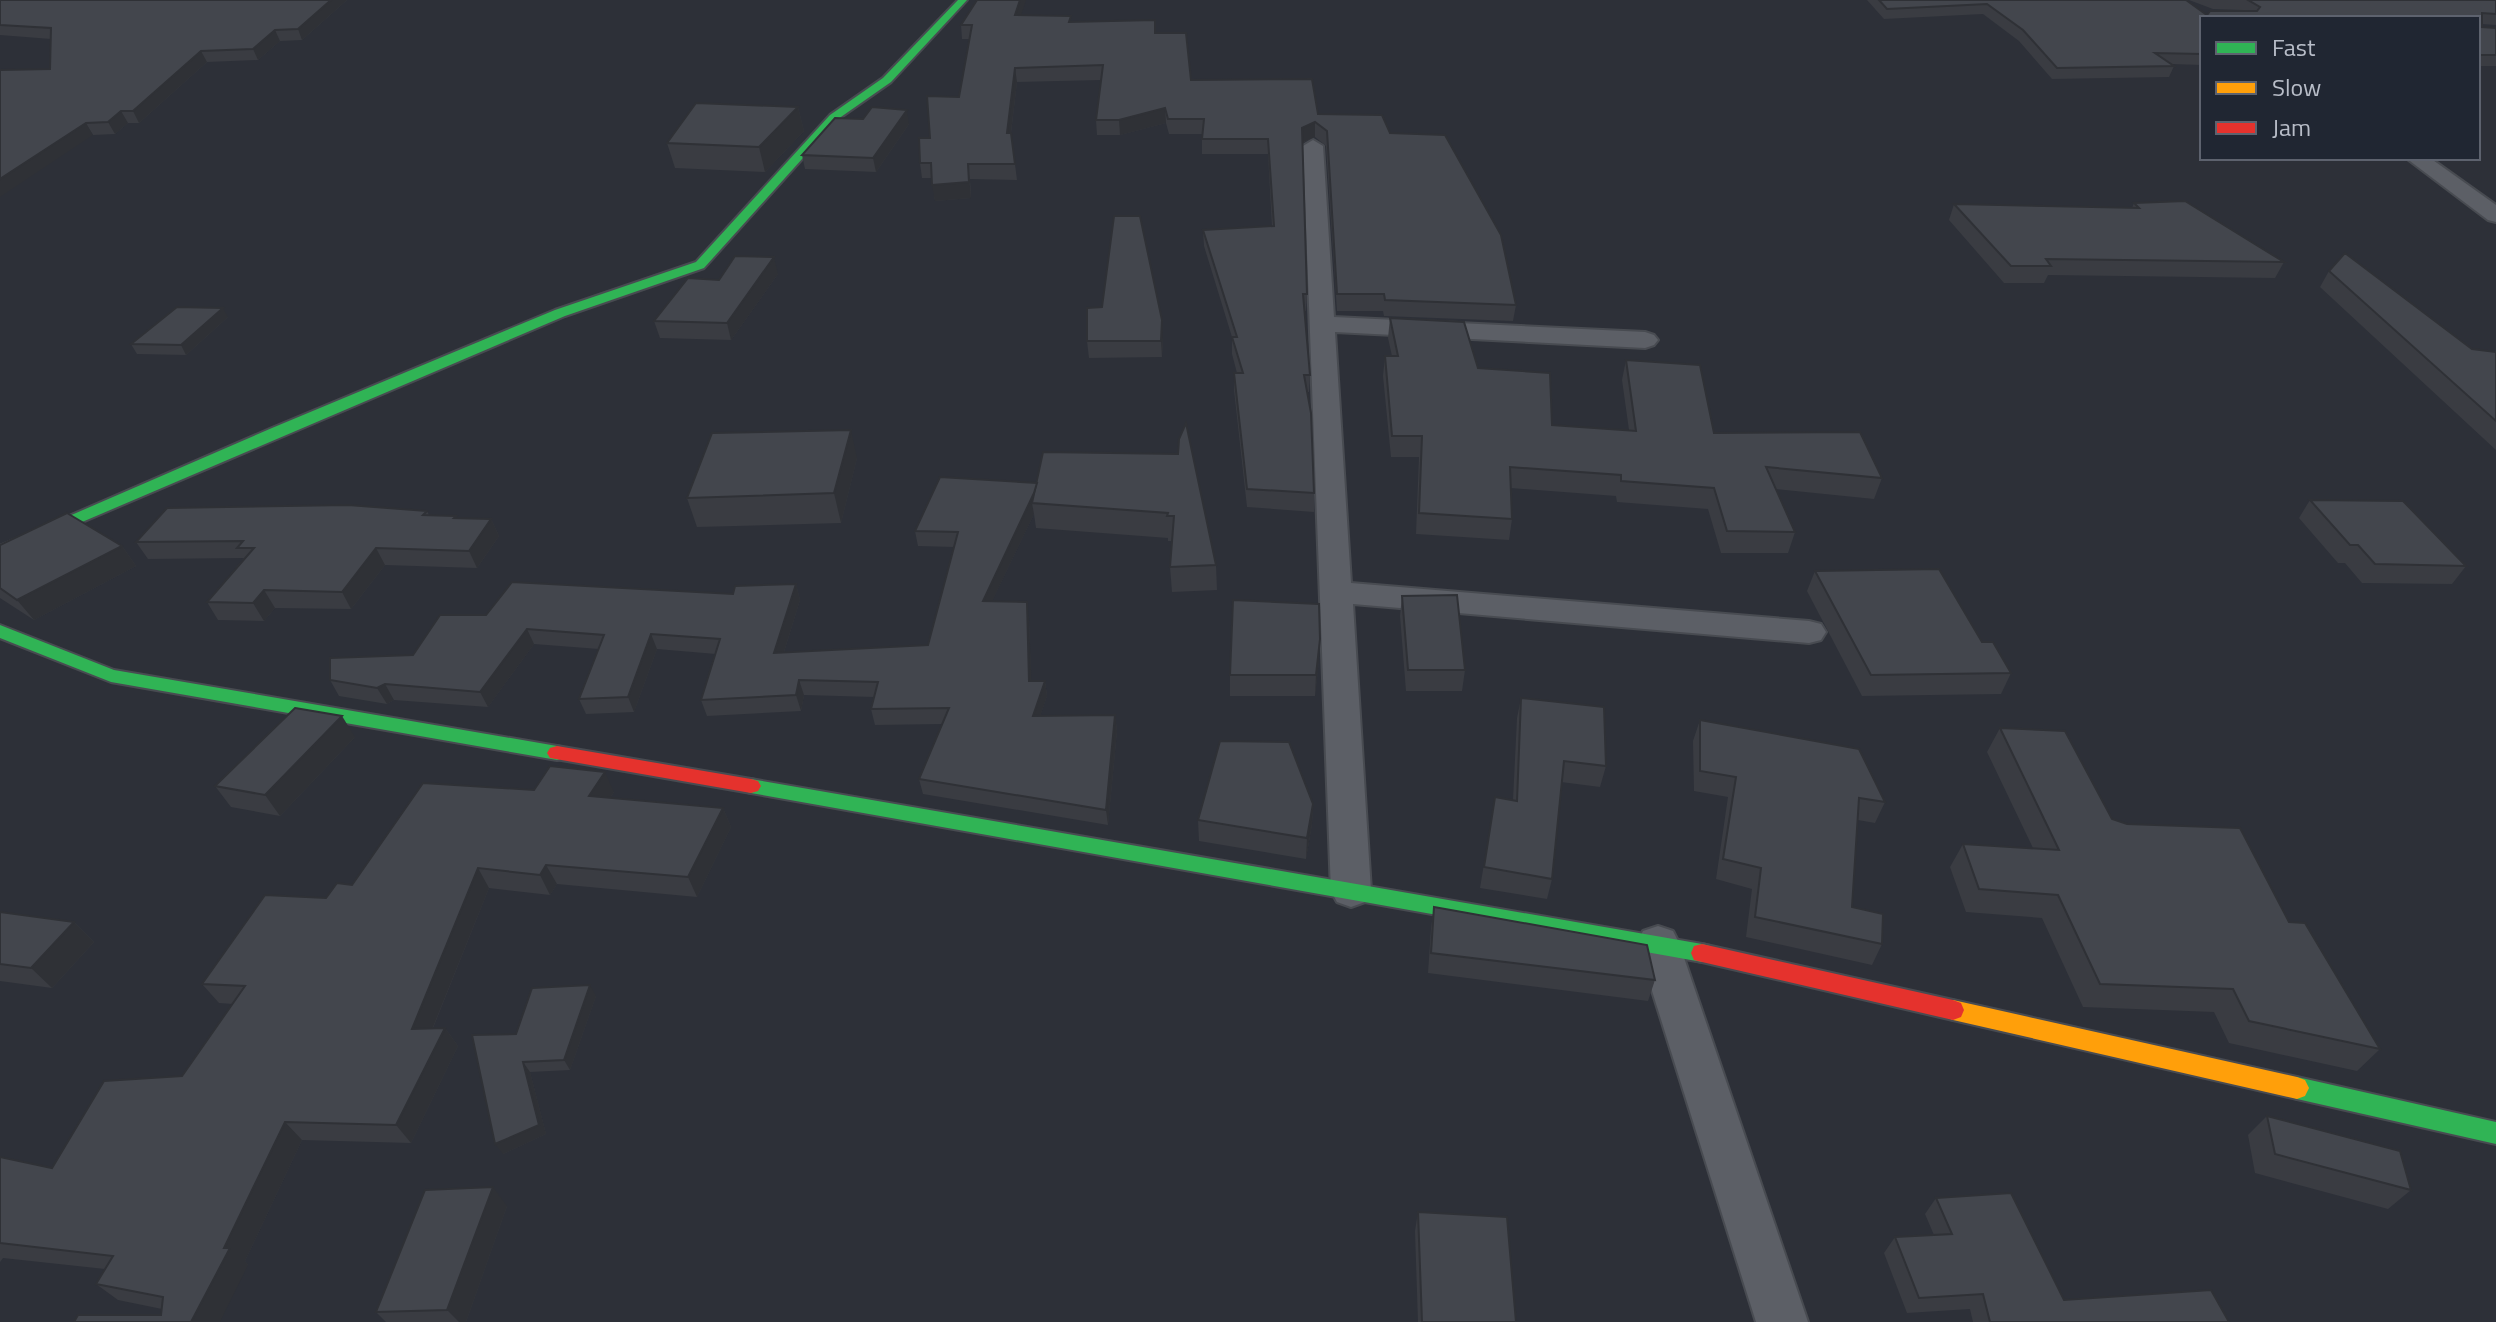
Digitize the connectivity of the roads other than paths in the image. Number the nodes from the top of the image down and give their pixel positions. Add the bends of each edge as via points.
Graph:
1 (963, 0) edge
2 (1313, 146) dead end
3 (2419, 160) edge
4 (2496, 215) edge
5 (1323, 324) junction
6 (1645, 340) dead end
7 (0, 552) edge
8 (1336, 592) junction
9 (0, 631) edge
10 (1809, 632) dead end
11 (1351, 891) junction
12 (1658, 943) junction
13 (2496, 1133) edge
14 (1782, 1322) edge

1 - 7 street via 887,80 834,117 700,265 546,319
2 - 5 street
3 - 4 street
5 - 6 street
5 - 8 street
8 - 10 street
8 - 11 street
9 - 11 street via 111,676
11 - 12 street
12 - 13 street
12 - 14 street

